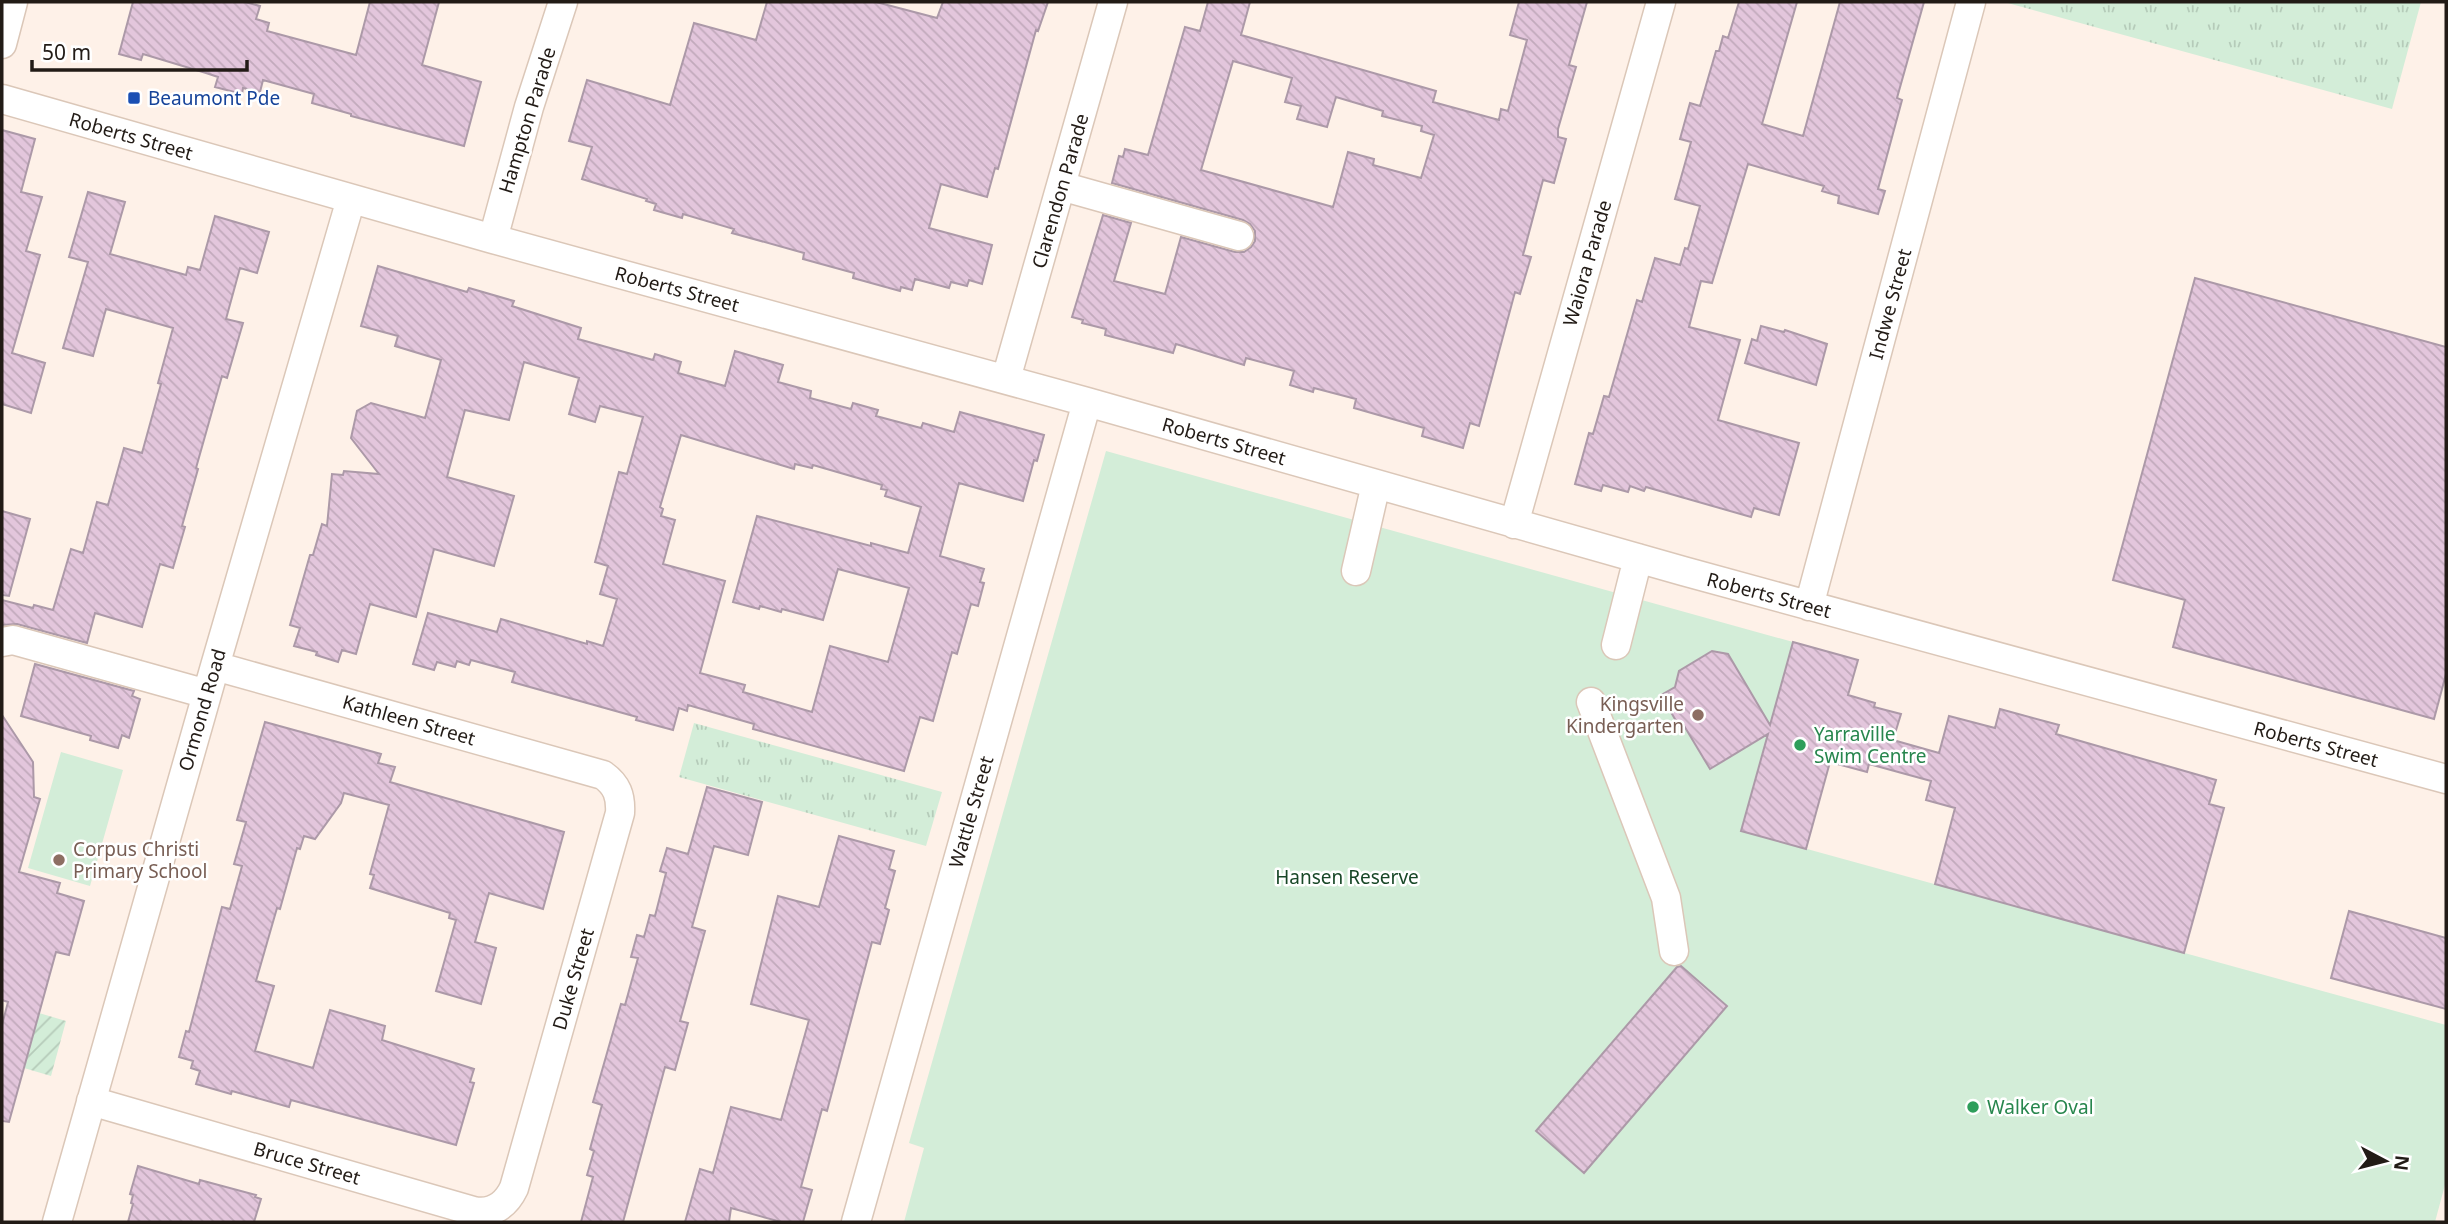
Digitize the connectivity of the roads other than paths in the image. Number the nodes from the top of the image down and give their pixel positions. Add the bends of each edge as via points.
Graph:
1 (13, 2) edge
2 (563, 2) edge
3 (1113, 2) edge
4 (1661, 2) edge
5 (1971, 2) edge
6 (2, 44) edge
7 (2, 99) edge
8 (1061, 186) junction
9 (351, 199) junction
10 (1239, 236) dead end
11 (493, 239) junction
12 (1006, 379) junction
13 (1087, 402) junction
14 (1376, 484) junction
15 (1514, 524) junction
16 (1638, 558) junction
17 (1356, 571) dead end
18 (1809, 606) junction
19 (2, 642) edge
20 (1615, 645) dead end
21 (215, 666) junction
22 (207, 694) junction
23 (1591, 702) dead end
24 (603, 775) joint
25 (2446, 779) edge
26 (1674, 951) dead end
27 (91, 1101) junction
28 (514, 1188) joint
29 (57, 1222) edge
30 (856, 1222) edge

1 - 6 street
2 - 11 street, Hampton Parade
3 - 8 street, Clarendon Parade
4 - 15 street, Waiora Parade
5 - 18 street, Indwe Street
7 - 9 street, Roberts Street
8 - 10 street
8 - 12 street, Clarendon Parade
9 - 11 street, Roberts Street
9 - 21 street, Ormond Road
11 - 12 street, Roberts Street
12 - 13 street, Roberts Street
13 - 14 street, Roberts Street
13 - 30 street, Wattle Street
14 - 15 street, Roberts Street
14 - 17 street
15 - 16 street, Roberts Street
16 - 18 street, Roberts Street
16 - 20 street
18 - 25 street, Roberts Street
19 - 22 street via 13,640
21 - 22 street, Ormond Road
21 - 24 street, Kathleen Street
22 - 27 street, Ormond Road
23 - 26 street via 1666,898
24 - 28 street, Duke Street via 618,792 620,813
27 - 28 street, Bruce Street via 473,1211 499,1207
27 - 29 street, Ormond Road

